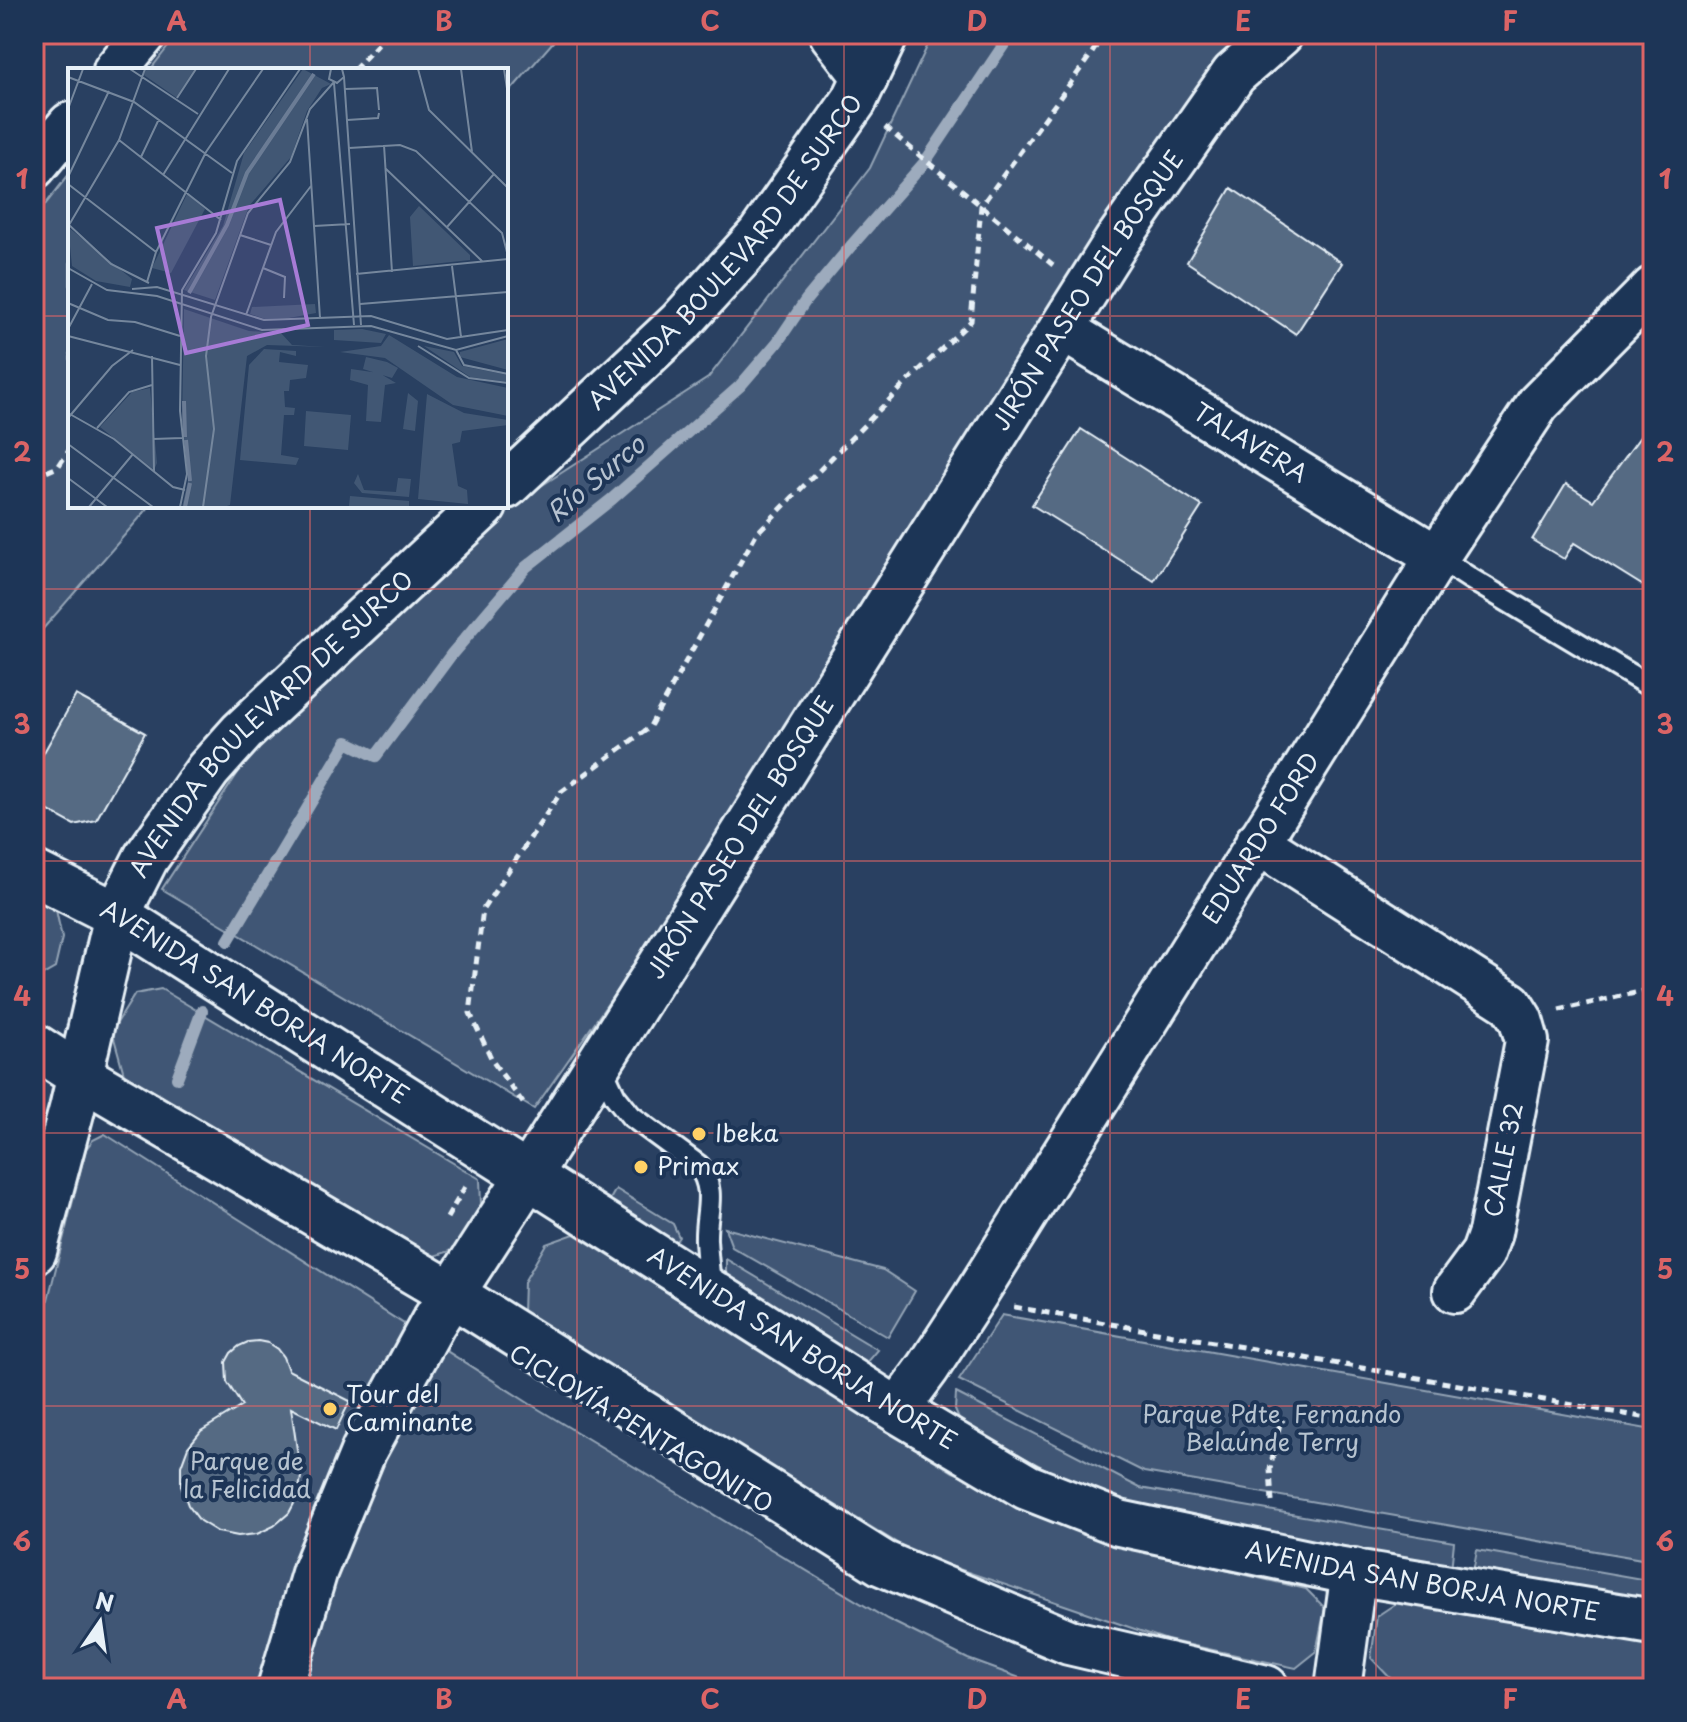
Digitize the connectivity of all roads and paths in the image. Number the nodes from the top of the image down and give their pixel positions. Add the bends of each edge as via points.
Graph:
1 (145, 34) edge
2 (387, 34) edge
3 (831, 34) edge
4 (886, 34) edge
5 (1104, 34) edge
6 (1280, 34) edge
7 (117, 68) edge
8 (356, 68) edge
9 (866, 79) junction
10 (68, 126) edge
11 (914, 151) dead end
12 (34, 167) edge
13 (981, 206) junction
14 (1653, 288) edge
15 (1085, 291) junction
16 (1062, 329) junction
17 (68, 452) edge
18 (34, 477) edge
19 (508, 484) edge
20 (482, 508) edge
21 (1437, 557) junction
22 (1653, 688) edge
23 (1257, 842) junction
24 (34, 873) edge
25 (117, 915) junction
26 (34, 952) edge
27 (1653, 989) edge
28 (1536, 1016) junction
29 (35, 1031) edge
30 (599, 1062) junction
31 (79, 1075) junction
32 (539, 1158) junction
33 (34, 1251) edge
34 (1455, 1291) dead end
35 (711, 1292) junction
36 (452, 1294) junction
37 (1009, 1306) dead end
38 (897, 1410) junction
39 (1653, 1419) edge
40 (1280, 1423) dead end
41 (1272, 1502) dead end
42 (1354, 1571) junction
43 (1653, 1622) edge
44 (280, 1688) edge
45 (1266, 1688) edge
46 (1338, 1688) edge

1 - 7 street
2 - 8 path
3 - 9 street
4 - 9 street, AVENIDA BOULEVARD DE SURCO
5 - 13 path
6 - 15 street, JIRÓN PASEO DEL BOSQUE via 1234,74
9 - 19 street, AVENIDA BOULEVARD DE SURCO via 760,235 680,323
10 - 12 street
11 - 13 path
13 - 15 path
13 - 32 path via 971,321 756,534 649,728 561,792 483,909 470,1013
14 - 21 street, EDUARDO FORD via 1538,404
15 - 16 street, JIRÓN PASEO DEL BOSQUE
16 - 21 street, TALAVERA
16 - 30 street, JIRÓN PASEO DEL BOSQUE
17 - 18 path via 58,467
20 - 25 street, AVENIDA BOULEVARD DE SURCO via 233,741 146,858
21 - 22 lane
21 - 23 street, EDUARDO FORD
23 - 28 street
23 - 38 street, EDUARDO FORD via 973,1299
24 - 25 street, AVENIDA SAN BORJA NORTE
25 - 31 street, AVENIDA BOULEVARD DE SURCO
25 - 32 street, AVENIDA SAN BORJA NORTE
26 - 29 path via 42,957
27 - 28 path
28 - 34 street, CALLE 32 via 1490,1233 1483,1253
29 - 31 street
30 - 32 street, JIRÓN PASEO DEL BOSQUE
30 - 35 lane via 631,1116 707,1177
31 - 33 street, AVENIDA BOULEVARD DE SURCO
31 - 36 street
32 - 35 street, AVENIDA SAN BORJA NORTE
32 - 36 street, JIRÓN PASEO DEL BOSQUE
35 - 38 street, AVENIDA SAN BORJA NORTE
36 - 44 street, JIRÓN PASEO DEL BOSQUE via 364,1450 315,1570
36 - 45 street via 882,1563 1069,1642
37 - 39 path
38 - 42 street, AVENIDA SAN BORJA NORTE via 1027,1487 1119,1523
40 - 41 path via 1270,1469
42 - 43 street, AVENIDA SAN BORJA NORTE
42 - 46 street

